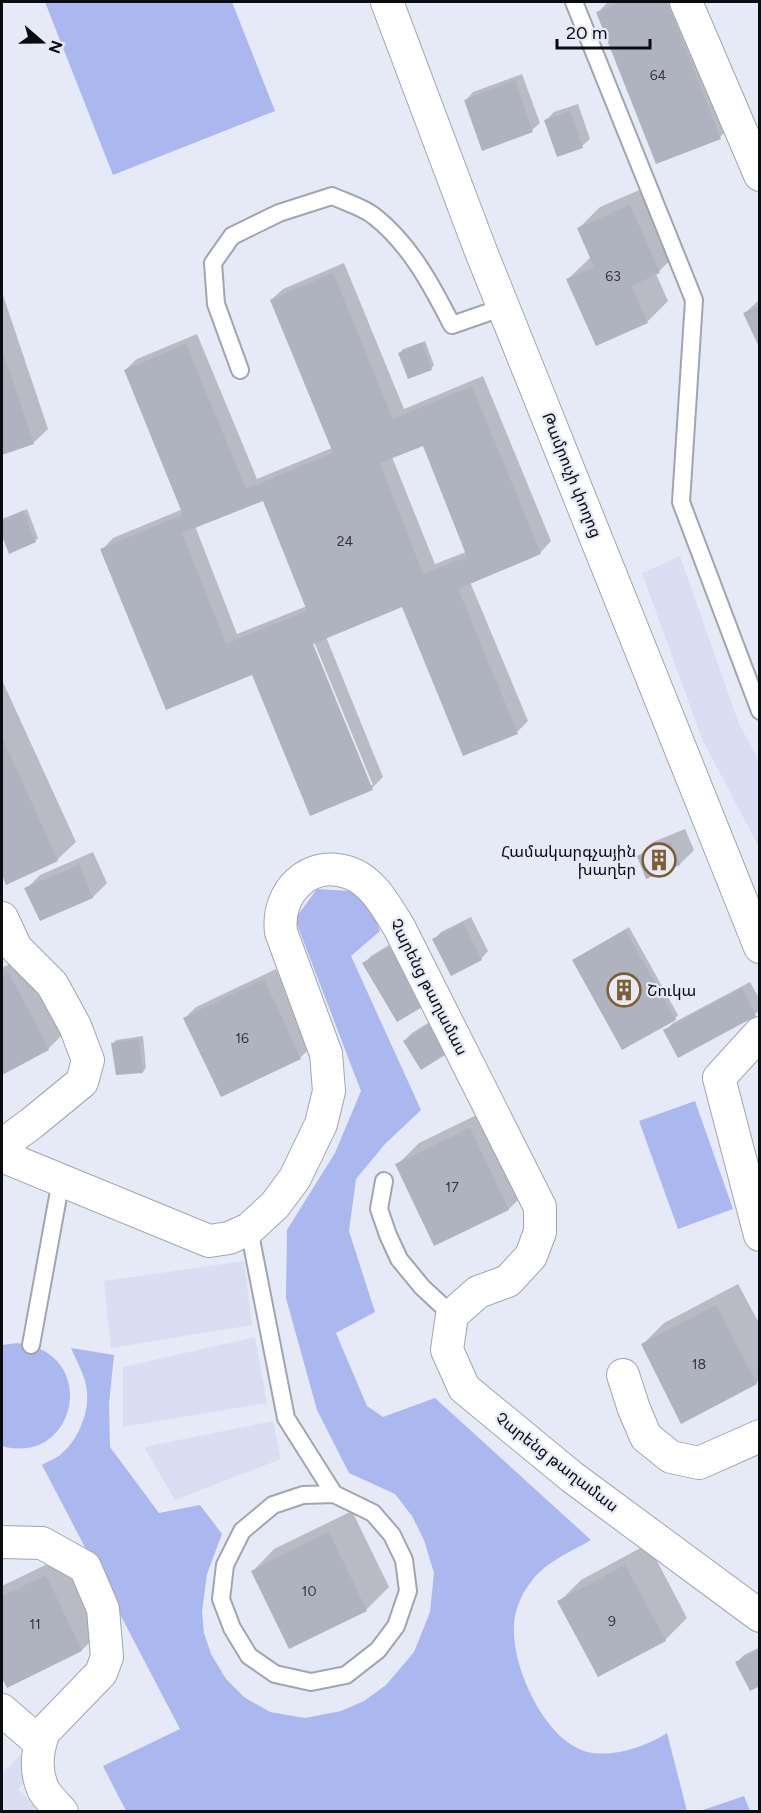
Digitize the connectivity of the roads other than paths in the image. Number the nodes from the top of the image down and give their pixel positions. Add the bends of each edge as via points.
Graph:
1 (387, 2) edge
2 (574, 2) edge
3 (686, 2) edge
4 (759, 175) edge
5 (504, 307) junction
6 (240, 370) dead end
7 (759, 711) edge
8 (2, 918) edge
9 (759, 947) edge
10 (759, 1033) edge
11 (2, 1145) edge
12 (2, 1156) edge
13 (61, 1180) junction
14 (384, 1181) dead end
15 (249, 1229) junction
16 (759, 1235) edge
17 (452, 1315) junction
18 (31, 1345) dead end
19 (623, 1375) dead end
20 (759, 1436) edge
21 (334, 1494) junction
22 (4, 1546) edge
23 (759, 1616) edge
24 (2, 1710) edge
25 (40, 1743) junction
26 (62, 1812) edge

1 - 5 street, Թամրուչի փողոց
2 - 7 lane via 694,300 681,502
3 - 4 street
5 - 6 lane via 452,325 429,281 402,244 373,215 332,196 279,213 232,236 213,263 216,304
5 - 9 street, Թամրուչի փողոց
8 - 11 street via 16,948 52,984 88,1060 82,1082
10 - 16 street via 719,1078
12 - 13 street, Չարենց թաղամաս
13 - 15 street, Չարենց թաղամաս via 209,1241
13 - 18 lane
14 - 17 lane via 379,1209 399,1259
15 - 17 street, Չարենց թաղամաս via 275,1205 295,1178 321,1124 329,1091 326,1054 281,932 282,905 293,887 317,871 335,869 351,873 379,896 399,927 540,1207 540,1232 531,1256 508,1281 478,1292
15 - 21 lane via 286,1418
17 - 23 street, Չարենց թաղամաս via 447,1350 464,1388 572,1477
19 - 20 street via 646,1437 671,1457 699,1463
21 - 21 lane via 373,1513 392,1535 404,1560 408,1591 396,1626 378,1650 346,1675 311,1682 275,1674 249,1656 232,1628 221,1599 225,1565 242,1532 273,1505 303,1494
22 - 25 street via 42,1543 85,1567 103,1610 107,1657 101,1673 44,1732
24 - 25 street
25 - 26 street via 37,1768 44,1791

